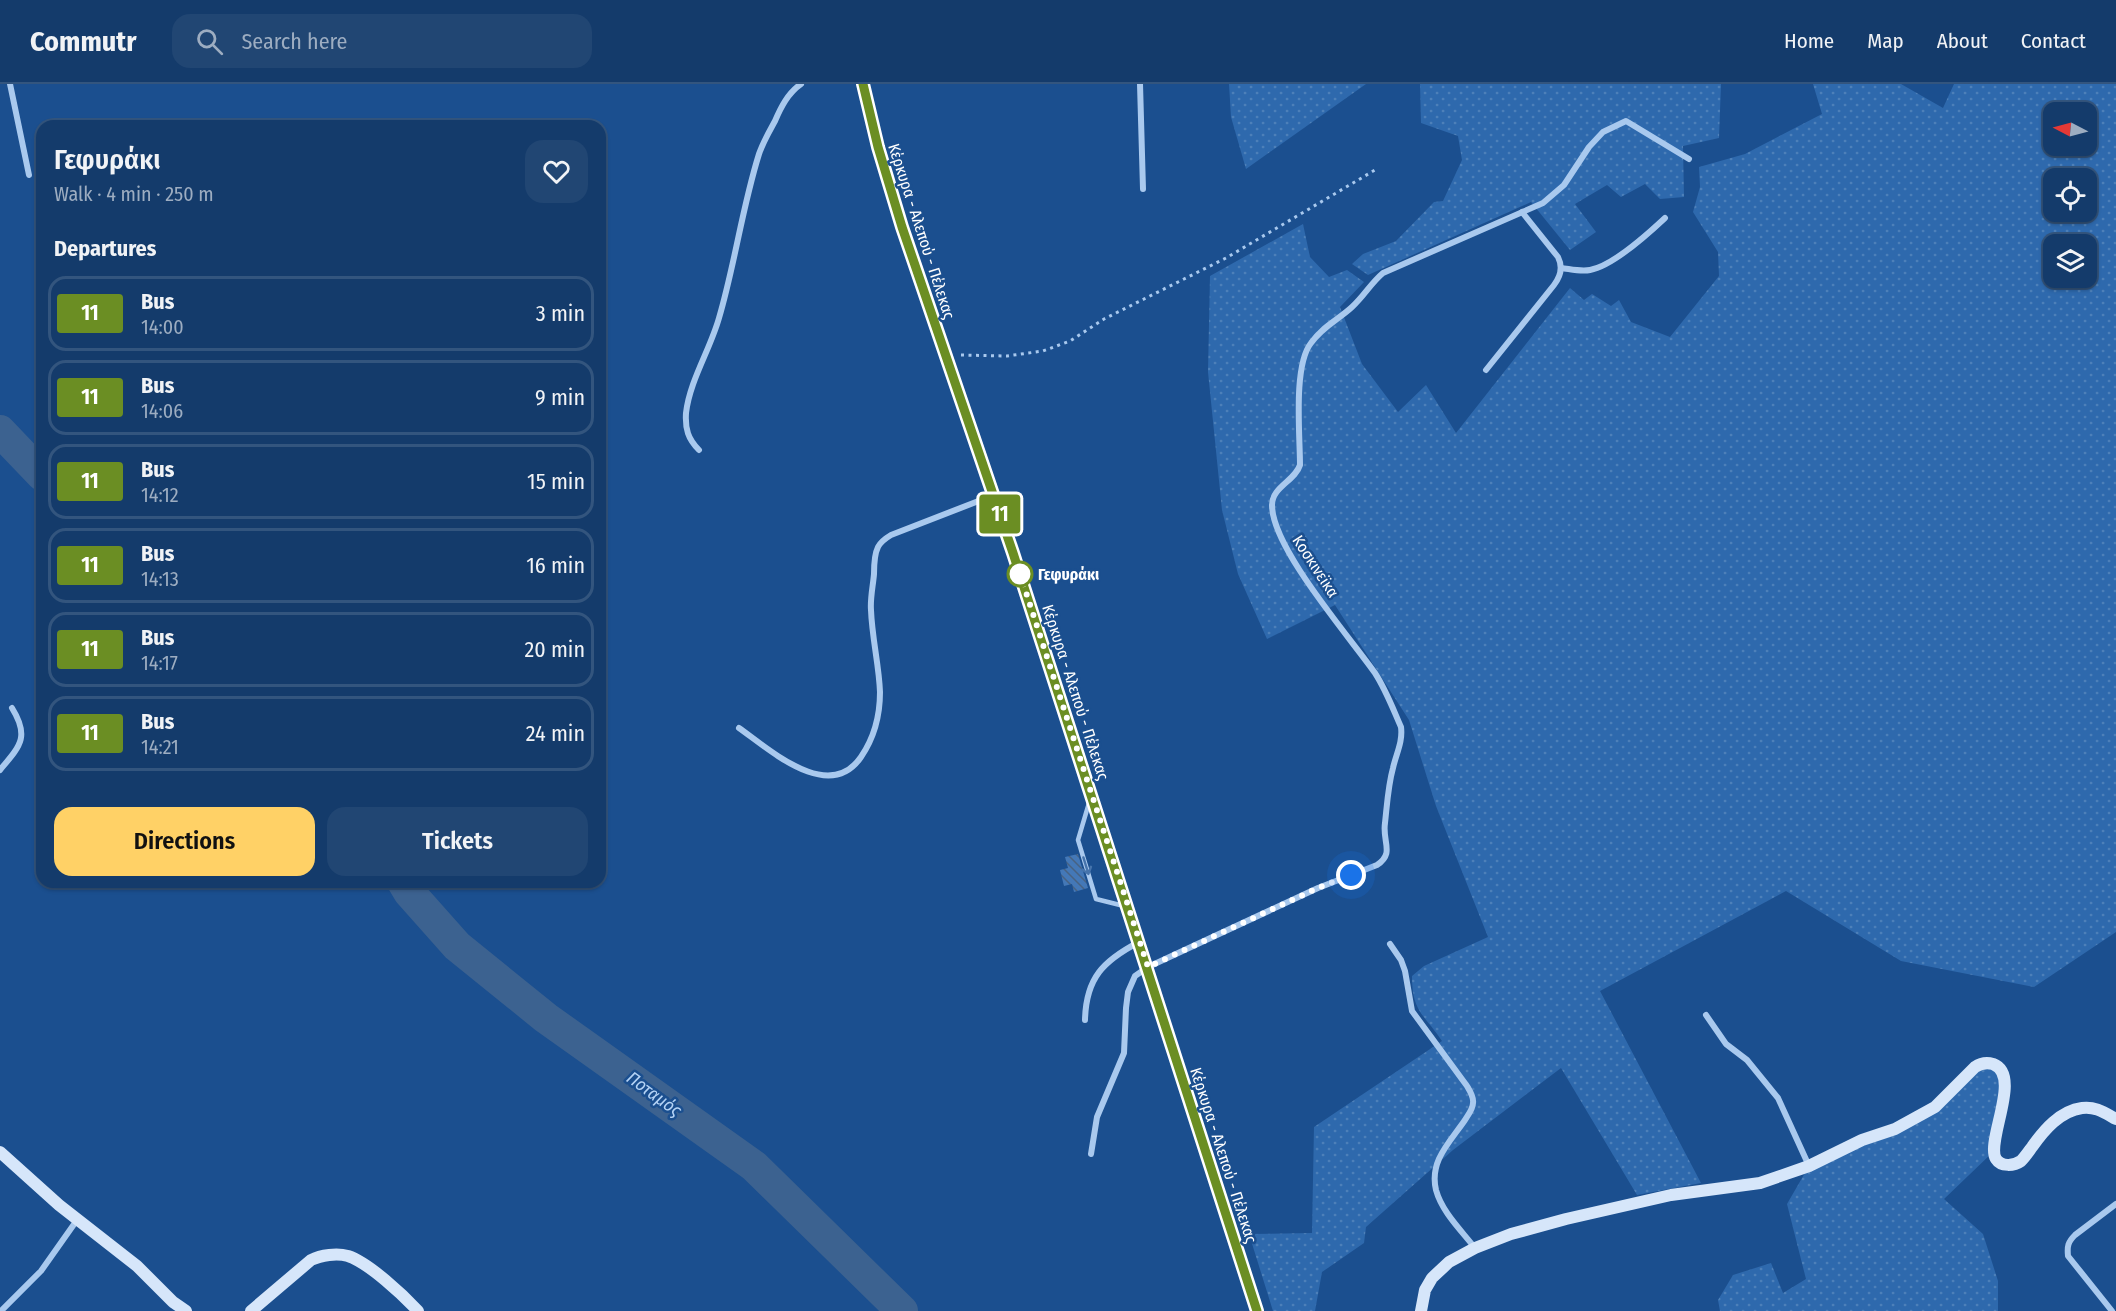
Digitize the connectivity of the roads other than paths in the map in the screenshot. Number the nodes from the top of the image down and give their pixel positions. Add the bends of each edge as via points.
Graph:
1 (10, 84) edge
2 (801, 84) edge
3 (863, 84) edge
4 (1140, 84) edge
5 (1689, 159) dead end
6 (29, 176) dead end
7 (1143, 189) dead end
8 (1522, 212) junction
9 (1665, 218) dead end
10 (1561, 268) junction
11 (1486, 370) dead end
12 (699, 450) dead end
13 (994, 495) junction
14 (12, 708) dead end
15 (738, 728) dead end
16 (0, 770) edge
17 (1092, 794) junction
18 (1128, 908) junction
19 (1140, 942) junction
20 (1390, 944) dead end
21 (1148, 967) junction
22 (1706, 1015) dead end
23 (1085, 1020) dead end
24 (2116, 1119) edge
25 (0, 1152) edge
26 (1091, 1154) dead end
27 (1809, 1166) junction
28 (2116, 1204) edge
29 (77, 1220) junction
30 (1476, 1248) junction
31 (1, 1311) edge
32 (186, 1311) edge
33 (251, 1311) edge
34 (418, 1311) edge
35 (1257, 1311) edge
36 (1420, 1311) edge
37 (2112, 1311) edge

1 - 6 street
2 - 12 street via 783,105 760,152 720,317 692,388 686,430
3 - 13 street, Κέρκυρα - Αλεπού - Πέλεκας via 890,189
4 - 7 street
5 - 8 street, Κοσκινεϊκα via 1626,121 1603,132 1564,185 1543,203
8 - 10 street via 1558,257
8 - 21 street, Κοσκινεϊκα via 1383,273 1351,308 1324,327 1303,360 1298,472 1275,494 1272,503 1279,533 1294,563 1377,676 1401,728 1384,829 1385,860
9 - 10 street via 1636,244 1600,266 1590,270
10 - 11 street via 1554,285
13 - 15 street via 891,535 879,546 870,609 880,694 870,743 858,761 846,771 819,776 785,761
13 - 17 street, Κέρκυρα - Αλεπού - Πέλεκας
14 - 16 street via 20,721 20,743
17 - 18 street, Κέρκυρα - Αλεπού - Πέλεκας
17 -> 18 lane via 1078,840 1096,899
18 - 19 street, Κέρκυρα - Αλεπού - Πέλεκας
19 - 21 street, Κέρκυρα - Αλεπού - Πέλεκας
19 - 23 street via 1101,968 1087,1000
20 - 30 street via 1405,972 1412,1011 1473,1096 1469,1114 1443,1150 1433,1175 1448,1215
21 - 26 street via 1131,984 1125,1053 1097,1117
21 - 35 street, Κέρκυρα - Αλεπού - Πέλεκας
22 - 27 street via 1726,1044 1747,1060 1778,1098
24 - 27 street via 2090,1107 2068,1112 2044,1131 2022,1160 2013,1165 2000,1164 1993,1152 2004,1075 1997,1065 1981,1063 1935,1107
25 - 29 street
27 - 30 street via 1760,1183 1671,1195 1566,1219
28 - 37 street via 2069,1240 2067,1248 2068,1256
29 - 31 street via 41,1271
29 - 32 street via 137,1266
30 - 36 street via 1449,1262 1432,1278
33 - 34 street via 311,1260 337,1255 371,1270

